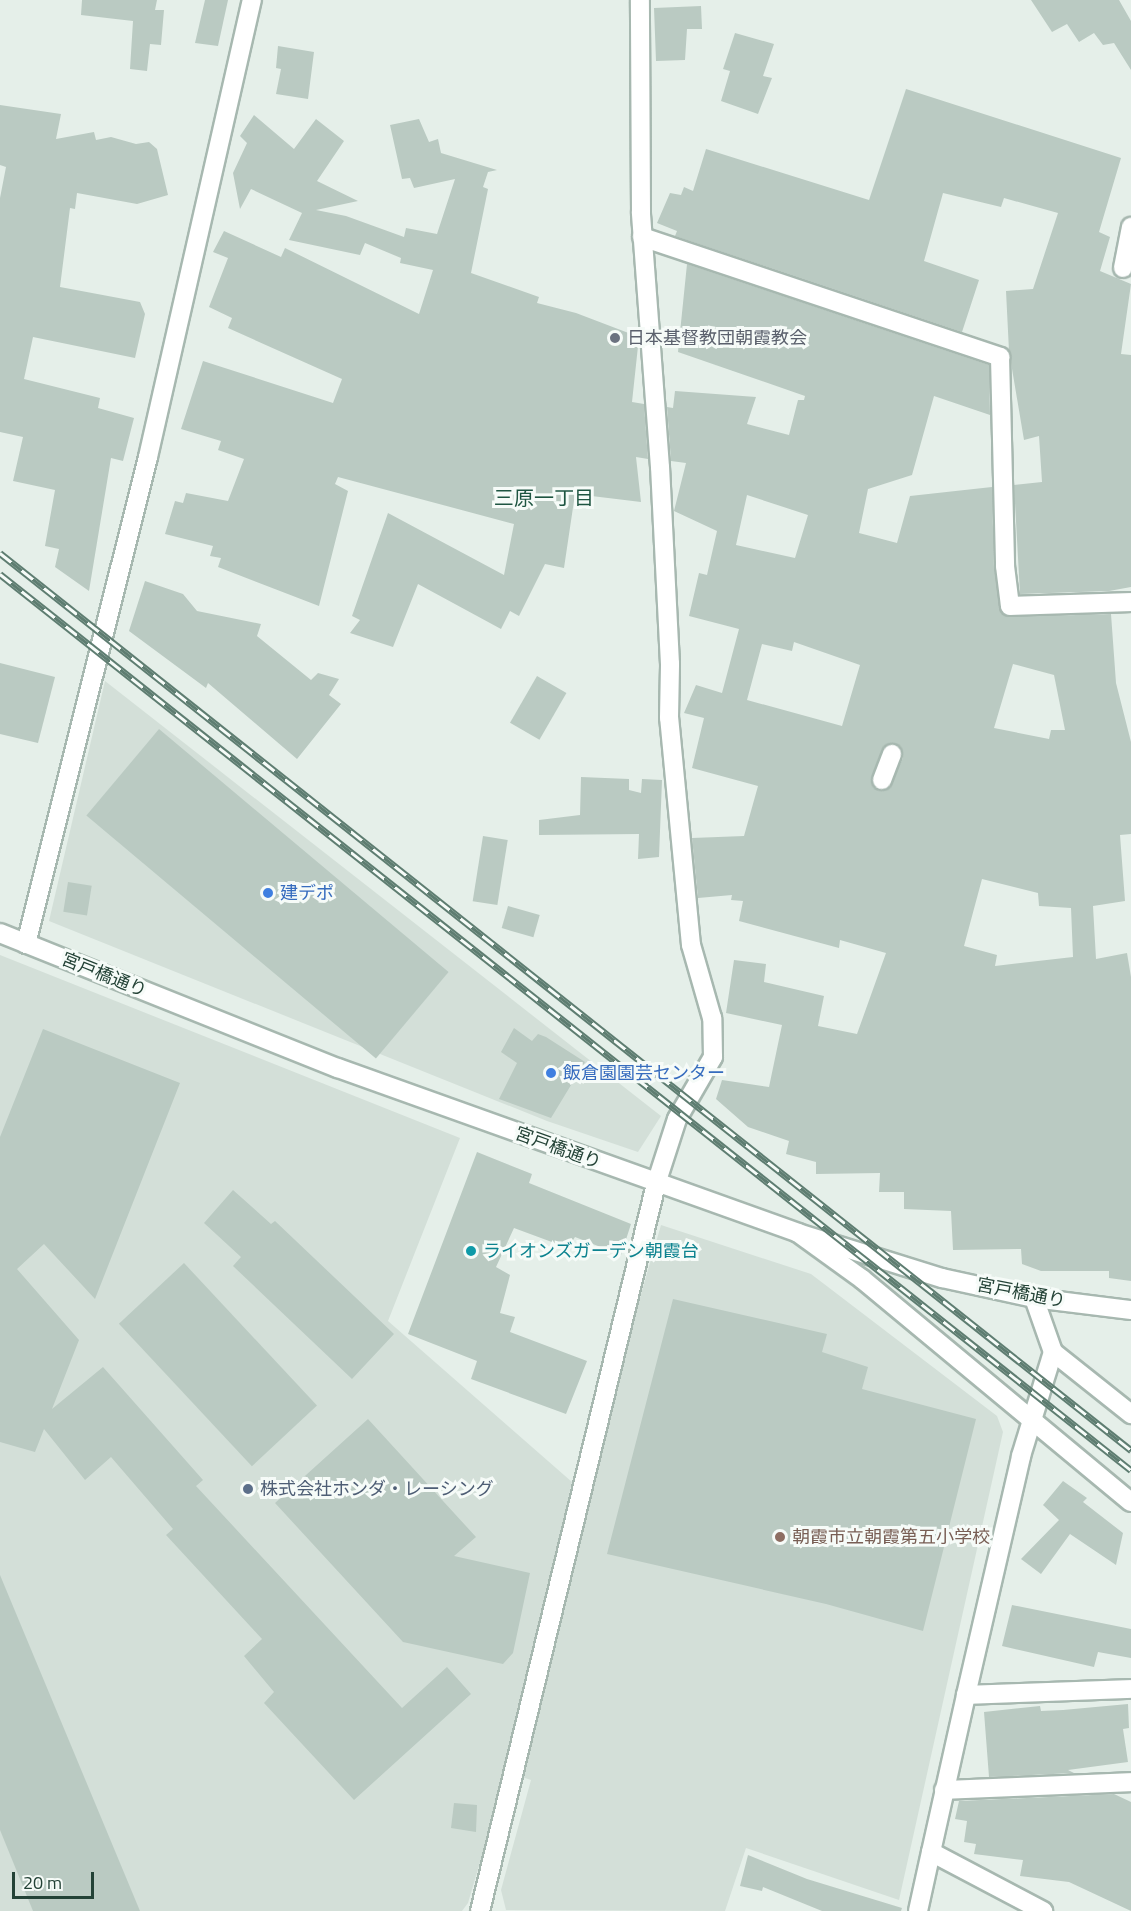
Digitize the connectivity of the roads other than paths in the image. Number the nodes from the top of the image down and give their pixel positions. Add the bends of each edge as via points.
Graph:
1 (252, 0) edge
2 (640, 0) edge
3 (1131, 227) edge
4 (642, 237) junction
5 (1123, 268) dead end
6 (1131, 602) edge
7 (892, 754) dead end
8 (882, 780) dead end
9 (0, 933) edge
10 (26, 944) junction
11 (656, 1184) junction
12 (798, 1233) junction
13 (1034, 1298) junction
14 (1131, 1310) edge
15 (1053, 1352) junction
16 (1131, 1414) edge
17 (1030, 1422) junction
18 (1131, 1502) edge
19 (1131, 1689) edge
20 (966, 1695) junction
21 (1131, 1782) edge
22 (944, 1790) junction
23 (931, 1852) junction
24 (480, 1911) edge
25 (918, 1911) edge
26 (1043, 1911) edge

1 - 10 street via 148,457
2 - 4 street
3 - 5 street
4 - 6 street via 1000,357 1005,566 1010,606
4 - 11 street via 660,467 669,718 691,945 712,1018 713,1056 678,1119
7 - 8 street
9 - 10 street, 宮戸橋通り
10 - 11 street, 宮戸橋通り via 338,1068
11 - 12 street, 宮戸橋通り
11 - 24 street
12 - 13 street, 宮戸橋通り via 942,1278
12 - 17 street via 862,1279
13 - 14 street, 宮戸橋通り
13 - 15 street
15 - 16 street
15 - 17 street
17 - 18 street
17 - 20 street
19 - 20 street
20 - 22 street
21 - 22 street
22 - 23 street
23 - 25 street
23 - 26 street

